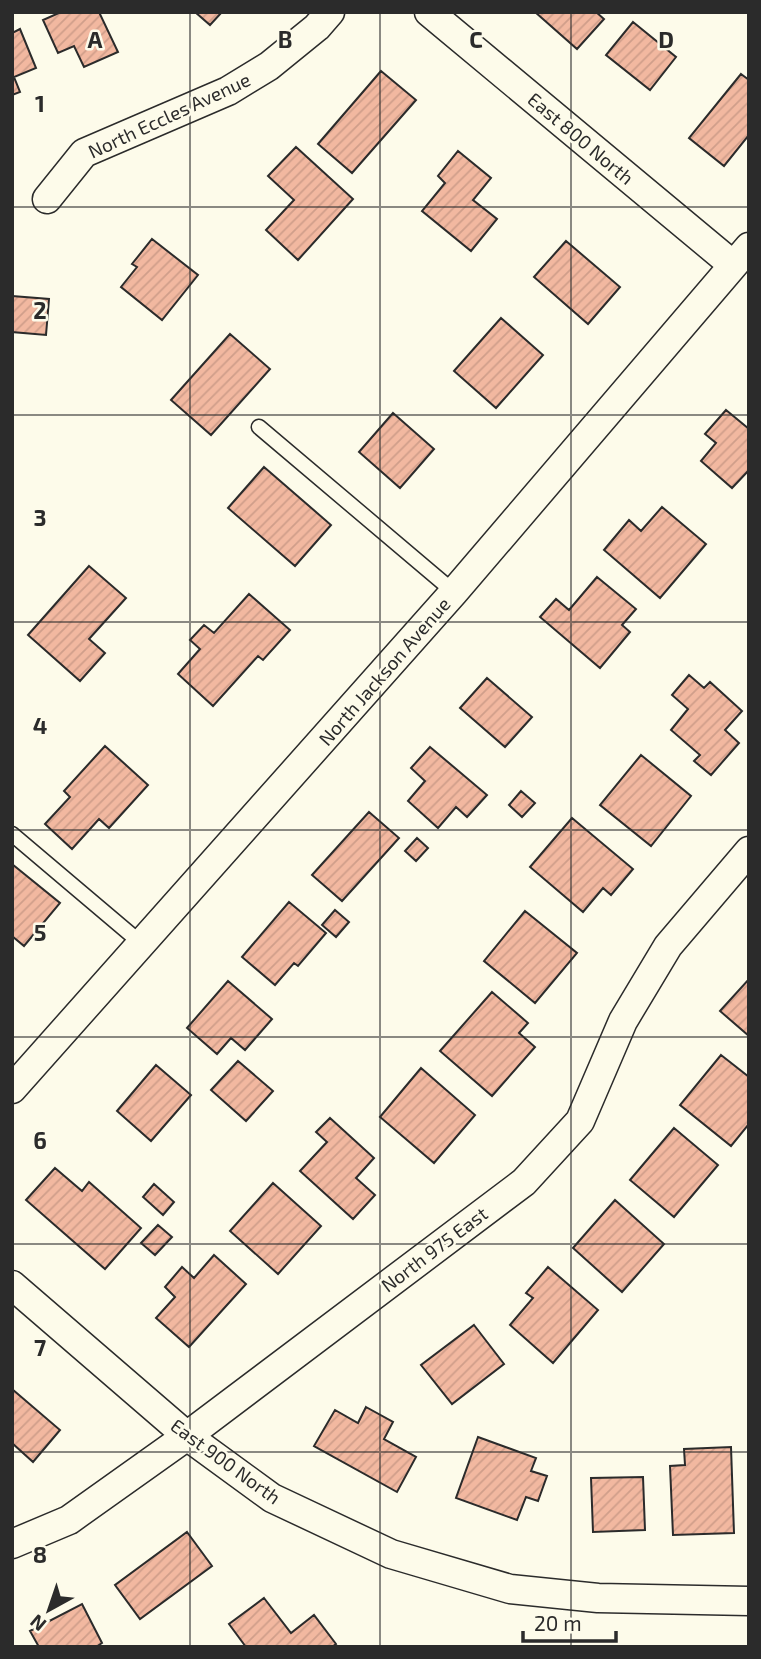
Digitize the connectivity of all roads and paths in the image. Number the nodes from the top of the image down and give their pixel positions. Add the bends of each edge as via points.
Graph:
1 (330, 12) edge
2 (429, 12) edge
3 (47, 199) dead end
4 (741, 256) edge
5 (259, 427) dead end
6 (454, 592) junction
7 (12, 834) edge
8 (749, 851) edge
9 (142, 944) junction
10 (12, 1089) edge
11 (12, 1285) edge
12 (187, 1436) junction
13 (12, 1544) edge
14 (749, 1601) edge

1 - 3 street, North Eccles Avenue via 269,66 228,91 84,153
2 - 4 street, East 800 North
4 - 6 street, North Jackson Avenue
5 - 6 lane
6 - 9 street, North Jackson Avenue
7 - 9 lane
8 - 12 street, North 975 East via 668,946 623,1021 580,1121 524,1182
9 - 10 street, North Jackson Avenue
11 - 12 street, East 900 North
12 - 13 street, North 975 East via 69,1520
12 - 14 street, East 900 North via 272,1498 391,1554 510,1589 598,1598

